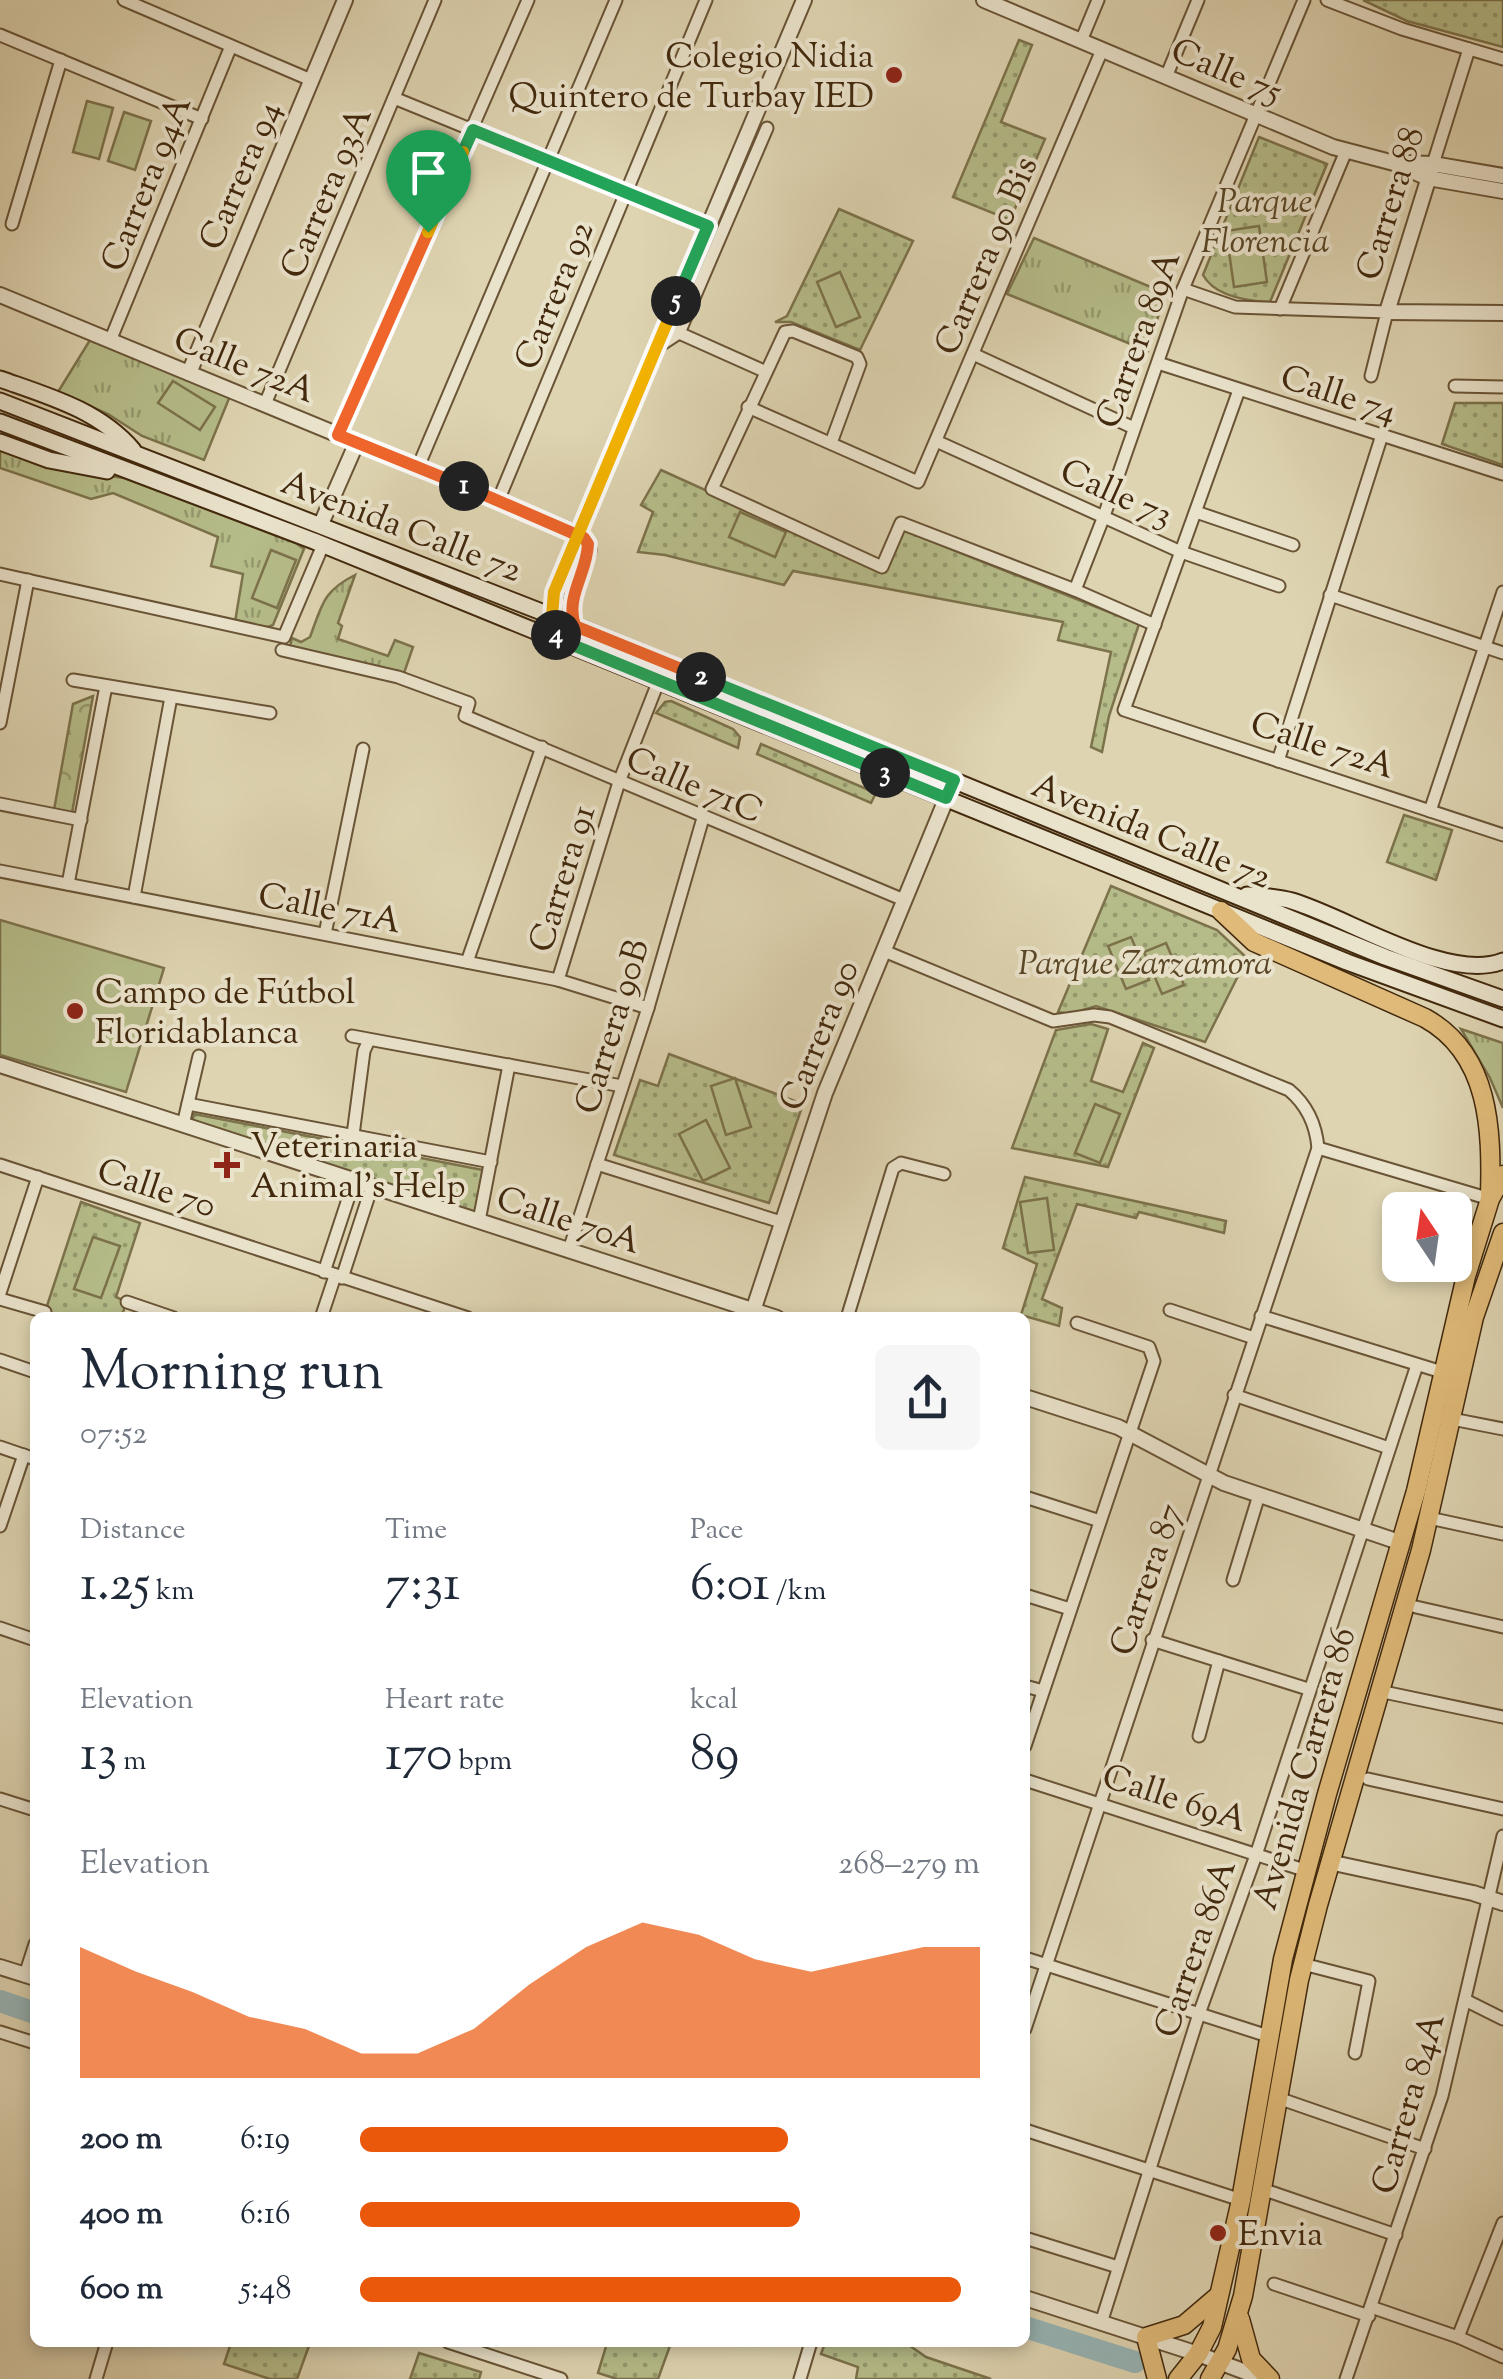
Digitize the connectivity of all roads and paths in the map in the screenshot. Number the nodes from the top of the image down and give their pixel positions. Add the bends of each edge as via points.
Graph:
1 (124, 0) edge
2 (435, 0) edge
3 (528, 0) edge
4 (616, 0) edge
5 (706, 0) edge
6 (804, 0) edge
7 (984, 0) edge
8 (1098, 0) edge
9 (1198, 0) edge
10 (1304, 0) edge
11 (1327, 0) edge
12 (339, 2) edge
13 (0, 35) edge
14 (1081, 41) junction
15 (231, 46) junction
16 (1469, 49) junction
17 (1102, 50) junction
18 (1503, 59) edge
19 (61, 60) junction
20 (1166, 76) junction
21 (311, 80) junction
22 (394, 98) junction
23 (1257, 115) junction
24 (202, 119) junction
25 (766, 128) dead end
26 (473, 130) junction
27 (1346, 151) junction
28 (548, 161) junction
29 (1431, 171) junction
30 (1503, 176) edge
31 (1503, 191) edge
32 (624, 192) junction
33 (12, 224) dead end
34 (708, 226) junction
35 (1183, 289) junction
36 (0, 295) edge
37 (1280, 309) junction
38 (1386, 312) junction
39 (1503, 314) edge
40 (679, 333) junction
41 (110, 341) junction
42 (656, 348) junction
43 (974, 354) junction
44 (1158, 363) junction
45 (764, 371) junction
46 (190, 374) junction
47 (1371, 376) dead end
48 (0, 379) edge
49 (1455, 386) dead end
50 (1503, 387) edge
51 (1240, 390) junction
52 (0, 401) edge
53 (265, 404) junction
54 (748, 407) junction
55 (0, 422) edge
56 (1134, 428) junction
57 (338, 435) junction
58 (1382, 435) junction
59 (936, 441) junction
60 (0, 442) edge
61 (357, 442) junction
62 (830, 444) junction
63 (136, 453) junction
64 (418, 467) junction
65 (1503, 474) edge
66 (146, 478) junction
67 (498, 501) junction
68 (1196, 512) junction
69 (1104, 516) junction
70 (321, 524) junction
71 (578, 534) junction
72 (323, 545) junction
73 (1293, 546) dead end
74 (1181, 552) junction
75 (0, 574) edge
76 (28, 580) junction
77 (1278, 586) dead end
78 (1075, 590) junction
79 (1503, 592) edge
80 (1330, 595) junction
81 (552, 616) junction
82 (1155, 625) junction
83 (575, 626) junction
84 (558, 639) junction
85 (283, 644) junction
86 (1485, 647) junction
87 (1503, 652) edge
88 (6, 654) edge
89 (73, 680) dead end
90 (659, 680) junction
91 (106, 686) junction
92 (171, 697) junction
93 (270, 714) dead end
94 (0, 723) edge
95 (542, 747) junction
96 (364, 749) dead end
97 (1278, 760) junction
98 (954, 780) junction
99 (618, 782) junction
100 (946, 798) junction
101 (0, 804) edge
102 (1430, 811) junction
103 (703, 818) junction
104 (81, 820) junction
105 (1503, 835) edge
106 (0, 871) edge
107 (68, 884) junction
108 (134, 897) junction
109 (904, 900) junction
110 (1224, 902) junction
111 (325, 934) junction
112 (884, 951) junction
113 (1503, 960) edge
114 (467, 962) junction
115 (558, 980) junction
116 (1503, 1000) edge
117 (648, 1008) junction
118 (1503, 1019) edge
119 (352, 1036) dead end
120 (369, 1040) junction
121 (199, 1056) dead end
122 (0, 1065) edge
123 (509, 1065) junction
124 (622, 1086) junction
125 (188, 1104) junction
126 (183, 1125) junction
127 (353, 1135) junction
128 (1318, 1148) junction
129 (491, 1162) junction
130 (597, 1164) junction
131 (0, 1166) edge
132 (944, 1174) dead end
133 (1503, 1175) edge
134 (38, 1177) junction
135 (354, 1181) junction
136 (372, 1186) junction
137 (1490, 1199) junction
138 (479, 1221) junction
139 (781, 1222) junction
140 (1503, 1232) edge
141 (568, 1250) junction
142 (334, 1275) junction
143 (0, 1296) edge
144 (126, 1302) dead end
145 (1170, 1310) dead end
146 (46, 1312) dead end
147 (156, 1312) edge
148 (323, 1312) edge
149 (449, 1312) edge
150 (746, 1312) edge
151 (753, 1312) edge
152 (849, 1312) edge
153 (1261, 1316) junction
154 (1077, 1323) dead end
155 (1254, 1338) junction
156 (0, 1360) edge
157 (1417, 1364) junction
158 (30, 1370) edge
159 (1442, 1372) junction
160 (1234, 1394) junction
161 (1030, 1399) edge
162 (1452, 1419) junction
163 (1503, 1430) edge
164 (1130, 1432) junction
165 (0, 1448) edge
166 (1389, 1448) junction
167 (30, 1457) edge
168 (1210, 1476) junction
169 (1259, 1495) junction
170 (1030, 1499) edge
171 (1429, 1518) junction
172 (1100, 1521) junction
173 (0, 1526) edge
174 (1362, 1529) junction
175 (1503, 1534) edge
176 (1402, 1542) junction
177 (1233, 1580) dead end
178 (1030, 1597) edge
179 (1416, 1607) dead end
180 (1070, 1610) junction
181 (0, 1628) edge
182 (1503, 1628) edge
183 (30, 1638) edge
184 (1152, 1640) junction
185 (1219, 1662) junction
186 (1030, 1687) edge
187 (1308, 1689) junction
188 (1043, 1691) junction
189 (1378, 1691) junction
190 (1503, 1717) edge
191 (1030, 1731) edge
192 (1199, 1736) dead end
193 (1368, 1779) dead end
194 (1030, 1782) edge
195 (0, 1799) edge
196 (1100, 1804) junction
197 (30, 1808) edge
198 (1503, 1810) edge
199 (1503, 1836) edge
200 (1256, 1854) junction
201 (1329, 1862) junction
202 (1306, 1871) junction
203 (1496, 1900) edge
204 (1030, 1960) edge
205 (1303, 1964) junction
206 (1046, 1965) junction
207 (0, 1967) edge
208 (30, 1977) edge
209 (1465, 2000) junction
210 (1199, 2014) junction
211 (1030, 2015) edge
212 (1503, 2019) edge
213 (0, 2032) edge
214 (1268, 2036) junction
215 (30, 2041) edge
216 (1355, 2053) dead end
217 (1278, 2098) junction
218 (1030, 2132) edge
219 (1425, 2149) junction
220 (1150, 2170) junction
221 (1262, 2189) junction
222 (1241, 2200) junction
223 (1503, 2223) edge
224 (1396, 2235) junction
225 (1030, 2240) edge
226 (1497, 2260) edge
227 (1118, 2266) junction
228 (1274, 2284) dead end
229 (1222, 2292) junction
230 (1030, 2300) edge
231 (1370, 2311) junction
232 (1239, 2314) junction
233 (1101, 2323) junction
234 (1458, 2336) junction
235 (1146, 2337) junction
236 (106, 2347) edge
237 (463, 2347) edge
238 (810, 2347) edge
239 (1198, 2354) junction
240 (1503, 2357) edge
241 (1217, 2373) edge
242 (96, 2379) edge
243 (561, 2379) edge
244 (800, 2379) edge
245 (1157, 2379) edge
246 (1178, 2379) edge
247 (1266, 2379) edge
248 (1346, 2379) edge

1 - 15 street
2 - 22 street, Carrera 93A
3 - 26 street
4 - 28 street
5 - 32 street, Carrera 92
6 - 34 street
7 - 14 street, Calle 75
8 - 14 street
9 - 20 street
10 - 23 street, Carrera 89A
11 - 16 street
12 - 21 street, Carrera 94
13 - 19 street
14 - 17 street, Calle 75
15 - 21 street
15 - 24 street, Carrera 94A
16 - 18 street
16 - 29 street, Carrera 88
17 - 20 street, Calle 75
17 - 43 street, Carrera 90 Bis
19 - 24 street
19 - 33 street
20 - 23 street, Calle 75
21 - 46 street, Carrera 94
22 - 26 street
22 - 53 street, Carrera 93A
23 - 27 street, Calle 75
23 - 35 street, Carrera 89A
24 - 41 street, Carrera 94A
25 - 40 street
26 - 28 street
26 - 57 street
27 - 29 street, Calle 75
27 - 37 street
28 - 32 street
28 - 64 street
29 - 30 street, Calle 75
29 - 31 street, Calle 75
29 - 38 street, Carrera 88
32 - 34 street
32 - 67 street, Carrera 92
34 - 42 street
35 - 37 street via 1235,307
35 - 44 street, Carrera 89A
36 - 41 street, Calle 72A
37 - 38 street
38 - 39 street
38 - 47 street, Carrera 88
40 - 42 street
40 - 45 street
41 - 46 street, Calle 72A
42 - 71 street
43 - 56 street
43 - 59 street, Carrera 90 Bis
44 - 51 street, Calle 74
44 - 56 street, Carrera 89A
45 - 54 street
45 - 62 street via 784,332 857,357
46 - 53 street, Calle 72A
48 - 63 main road via 97,419
49 - 50 street
51 - 58 street, Calle 74
51 - 68 street
52 - 63 main road, Avenida Calle 72
53 - 57 street, Calle 72A
54 - 62 street
54 - 78 street via 712,488 882,567 901,523
55 - 66 main road, Avenida Calle 72
56 - 69 street, Carrera 89A
57 - 61 street, Calle 72A
58 - 65 street, Calle 74
58 - 80 street
59 - 62 street, Carrera 90 Bis via 918,482
59 - 69 street, Calle 73
60 - 66 main road via 49,460
61 - 64 street, Calle 72A
61 - 70 street
63 - 70 main road, Avenida Calle 72
64 - 67 street, Calle 72A
66 - 72 main road, Avenida Calle 72
67 - 71 street, Calle 72A
68 - 73 street
68 - 74 street
69 - 74 street, Calle 73
69 - 78 street, Carrera 89A
70 - 81 main road, Avenida Calle 72
71 - 81 street via 553,596
71 - 83 street via 588,550 570,605
72 - 84 main road, Avenida Calle 72
72 - 85 street
74 - 77 street, Calle 73
74 - 82 street
75 - 76 street, Calle 71C
76 - 85 street, Calle 71C
76 - 88 street
78 - 82 street
79 - 86 street
80 - 86 street
80 - 97 street
81 - 83 main road, Avenida Calle 72
81 - 84 street
82 - 97 street, Calle 72A via 1124,710
83 - 98 main road, Avenida Calle 72
84 - 90 main road, Avenida Calle 72
85 - 95 street, Calle 71C via 398,677
86 - 87 street
86 - 102 street
88 - 94 street
89 - 91 street
90 - 99 street, Carrera 91
90 - 100 main road, Avenida Calle 72
91 - 92 street
91 - 104 street
92 - 93 street
92 - 108 street
95 - 99 street, Calle 71C
95 - 114 street
96 - 111 street
97 - 102 street, Calle 72A
98 - 100 street, Carrera 90
98 - 110 main road, Avenida Calle 72
99 - 103 street, Calle 71C
99 - 115 street, Carrera 91
100 - 109 street, Carrera 90
100 - 110 main road, Avenida Calle 72
101 - 104 street
102 - 105 street, Calle 72A
103 - 109 street, Calle 71C
103 - 117 street, Carrera 90B
104 - 107 street
106 - 107 street, Calle 71A
107 - 108 street, Calle 71A
108 - 111 street, Calle 71A
109 - 112 street, Carrera 90
110 - 113 main road via 1296,902 1451,963
110 - 116 main road, Avenida Calle 72
110 - 118 main road, Avenida Calle 72 via 1365,969
110 - 137 main road via 1254,942 1448,1033 1478,1076 1486,1104
111 - 114 street, Calle 71A
112 - 128 street via 1053,1021 1110,1017 1289,1090 1305,1108
112 - 139 street, Carrera 90
114 - 115 street, Calle 71A
115 - 117 street, Calle 71A
117 - 124 street, Carrera 90B
119 - 120 street
120 - 123 street
120 - 127 street
121 - 125 street
122 - 126 street, Calle 70A
123 - 124 street
123 - 129 street
124 - 130 street, Carrera 90B
125 - 126 street
125 - 127 street
126 - 135 street, Calle 70A
127 - 129 street
128 - 137 street
128 - 153 street, Carrera 87
129 - 138 street
130 - 139 street
130 - 141 street, Carrera 90B
131 - 134 street, Calle 70
132 - 152 street via 901,1164 892,1168
133 - 137 main road, Avenida Carrera 86
134 - 142 street, Calle 70
134 - 143 street
135 - 136 street, Calle 70A
135 - 142 street
136 - 138 street, Calle 70A
136 - 142 street
137 - 159 main road, Avenida Carrera 86
138 - 141 street, Calle 70A
139 - 151 street, Carrera 90
140 - 162 main road, Avenida Carrera 86 via 1474,1318
141 - 150 street, Calle 70A
142 - 148 street
142 - 149 street, Calle 70
143 - 146 street
144 - 147 street
145 - 155 street
153 - 155 street, Carrera 87
153 - 157 street
154 - 164 street via 1149,1347 1154,1362
155 - 160 street, Carrera 87
156 - 158 street
157 - 159 street
157 - 166 street, Carrera 86A
159 - 176 main road, Avenida Carrera 86
160 - 166 street
160 - 168 street, Carrera 87
161 - 164 street
162 - 163 street
162 - 171 main road, Avenida Carrera 86
164 - 168 street
164 - 172 street
165 - 167 street
166 - 174 street, Carrera 86A
167 - 173 street
168 - 169 street
168 - 184 street, Carrera 87
169 - 174 street
169 - 177 street
170 - 172 street
171 - 175 street
171 - 189 main road, Avenida Carrera 86
172 - 180 street
174 - 176 street
174 - 187 street, Carrera 86A
176 - 202 main road, Avenida Carrera 86
178 - 180 street
179 - 182 street
180 - 188 street
181 - 183 street
184 - 185 street
184 - 196 street, Carrera 87
185 - 187 street
185 - 192 street
186 - 188 street
187 - 200 street, Carrera 86A
188 - 191 street
189 - 190 street
189 - 201 main road, Avenida Carrera 86
193 - 198 street
194 - 196 street, Calle 69A
195 - 197 street
196 - 200 street, Calle 69A
196 - 206 street, Carrera 87
199 - 203 street, Carrera 84A
200 - 202 street, Calle 69A
200 - 210 street, Carrera 86A
201 - 203 street
201 - 205 main road, Avenida Carrera 86
202 - 214 main road, Avenida Carrera 86
203 - 209 street, Carrera 84A
204 - 206 street
205 - 216 street via 1369,1981
205 - 217 main road, Avenida Carrera 86
206 - 210 street
206 - 211 street, Carrera 87
207 - 208 street
209 - 212 street
209 - 219 street, Carrera 84A
210 - 214 street
210 - 220 street, Carrera 86A
213 - 215 street
214 - 222 main road, Avenida Carrera 86
217 - 219 street
217 - 221 main road, Avenida Carrera 86
218 - 220 street
219 - 224 street, Carrera 84A
220 - 222 street
220 - 227 street, Carrera 86A
221 - 224 street
221 - 232 main road, Avenida Carrera 86
222 - 229 main road, Avenida Carrera 86
223 - 226 street
224 - 231 street, Carrera 84A
225 - 227 street
226 - 234 street
227 - 233 street, Carrera 86A
228 - 231 street
229 - 235 main road via 1184,2325
229 - 239 main road, Avenida Carrera 86
230 - 233 street
231 - 234 street
231 - 248 street, Carrera 84A
232 - 241 main road, Avenida Carrera 86
232 - 247 main road via 1251,2359
233 - 235 street
234 - 240 street
235 - 239 street
235 - 245 main road
236 - 242 street
237 - 243 street
238 - 244 street
239 - 241 street
239 - 246 main road, Avenida Carrera 86
241 - 247 street

